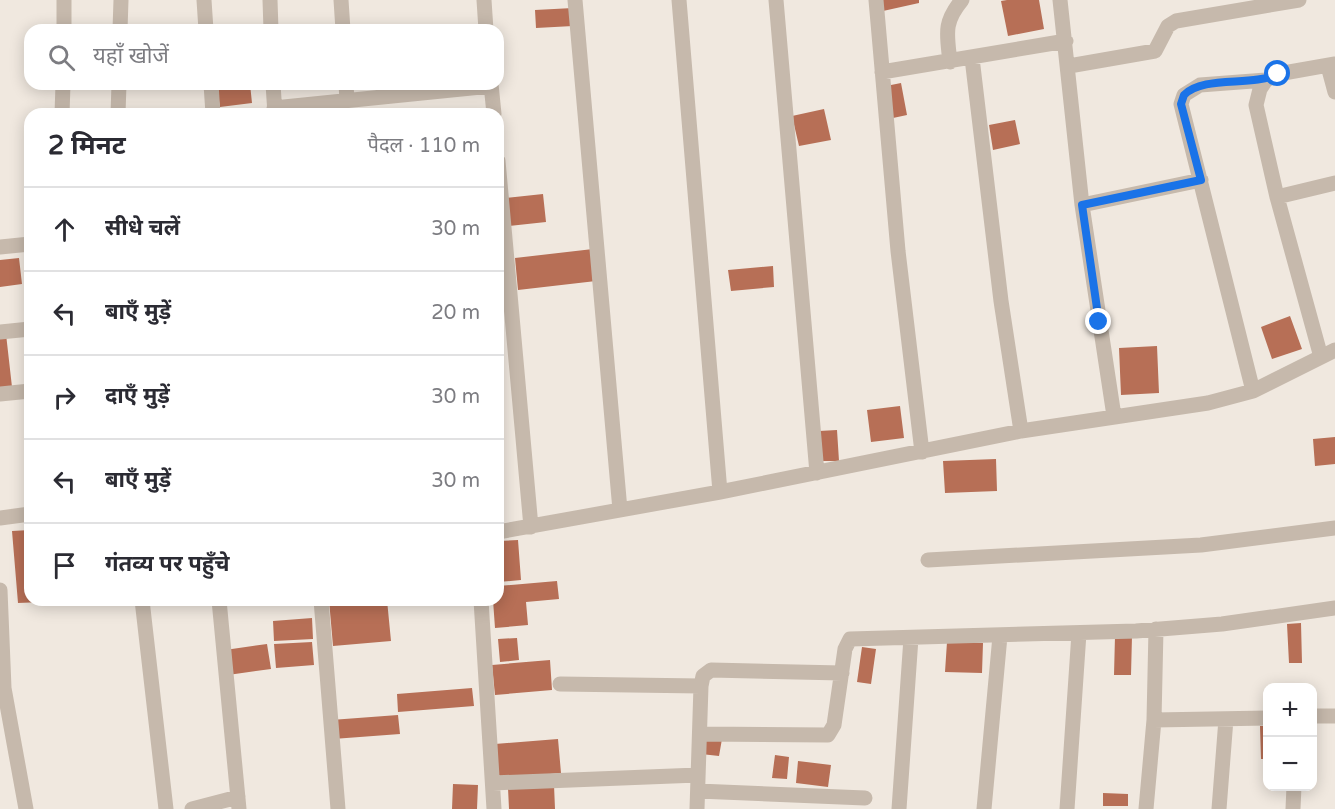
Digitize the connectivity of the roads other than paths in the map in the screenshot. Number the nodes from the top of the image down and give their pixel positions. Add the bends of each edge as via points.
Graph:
1 (64, 0) edge
2 (121, 0) edge
3 (204, 0) edge
4 (270, 0) edge
5 (341, 0) edge
6 (484, 0) edge
7 (575, 0) edge
8 (679, 0) edge
9 (776, 0) edge
10 (876, 0) edge
11 (962, 0) edge
12 (1060, 0) edge
13 (1299, 0) edge
14 (64, 24) edge
15 (120, 24) edge
16 (206, 24) edge
17 (271, 24) edge
18 (343, 24) edge
19 (486, 24) edge
20 (1066, 41) junction
21 (972, 58) junction
22 (950, 62) junction
23 (1332, 65) edge
24 (1069, 66) junction
25 (882, 72) junction
26 (1266, 80) junction
27 (63, 90) edge
28 (119, 90) edge
29 (211, 90) edge
30 (273, 90) edge
31 (346, 90) edge
32 (446, 90) edge
33 (492, 90) edge
34 (1335, 92) edge
35 (347, 101) junction
36 (62, 108) edge
37 (118, 108) edge
38 (213, 108) edge
39 (275, 108) edge
40 (297, 108) edge
41 (493, 108) edge
42 (1201, 180) junction
43 (1335, 183) edge
44 (1277, 197) junction
45 (1082, 205) junction
46 (24, 245) edge
47 (0, 247) edge
48 (504, 277) edge
49 (24, 330) edge
50 (0, 332) edge
51 (1328, 353) edge
52 (1252, 391) junction
53 (24, 392) edge
54 (0, 394) edge
55 (1114, 416) junction
56 (1021, 431) junction
57 (922, 452) junction
58 (817, 473) junction
59 (720, 492) junction
60 (620, 510) junction
61 (24, 515) edge
62 (0, 518) edge
63 (531, 527) junction
64 (1335, 528) edge
65 (504, 531) edge
66 (928, 560) dead end
67 (0, 590) edge
68 (143, 606) edge
69 (220, 606) edge
70 (321, 606) edge
71 (482, 606) edge
72 (1335, 608) edge
73 (1156, 629) junction
74 (1079, 633) junction
75 (1000, 636) junction
76 (911, 638) junction
77 (842, 673) junction
78 (560, 684) dead end
79 (700, 686) junction
80 (1317, 716) edge
81 (1335, 716) edge
82 (1263, 718) edge
83 (1226, 719) junction
84 (1154, 720) junction
85 (700, 734) junction
86 (698, 775) junction
87 (493, 783) junction
88 (698, 791) junction
89 (1294, 791) edge
90 (865, 798) dead end
91 (239, 803) edge
92 (27, 808) edge
93 (166, 809) edge
94 (192, 809) edge
95 (338, 809) edge
96 (494, 809) edge
97 (697, 809) edge
98 (899, 809) edge
99 (984, 809) edge
100 (1067, 809) edge
101 (1146, 809) edge
102 (1220, 809) edge
103 (1293, 809) edge

1 - 14 street
2 - 15 street
3 - 16 street
4 - 17 street
5 - 18 street
6 - 19 street
7 - 60 street
8 - 59 street
9 - 58 street
10 - 25 street
11 - 22 street via 947,21
12 - 20 street
13 - 24 street via 1176,21 1168,26 1155,51
20 - 21 street
20 - 24 street
21 - 22 street
21 - 56 street
22 - 25 street
23 - 26 street via 1278,74
23 - 34 street
24 - 45 street
25 - 57 street
26 - 42 street via 1200,85 1184,95 1181,104
26 - 44 street via 1257,105
27 - 36 street
28 - 37 street
29 - 38 street
30 - 39 street
31 - 35 street
32 - 35 street
33 - 41 street
35 - 40 street
42 - 45 street
42 - 52 street
43 - 44 street
44 - 51 street
45 - 55 street
46 - 47 street
48 - 63 street
49 - 50 street
51 - 52 street
52 - 55 street via 1208,403
53 - 54 street
55 - 56 street
56 - 57 street
57 - 58 street
58 - 59 street
59 - 60 street
60 - 63 street
61 - 62 street
63 - 65 street
64 - 66 street via 1201,545
67 - 92 street via 4,688
68 - 93 street
69 - 91 street
70 - 95 street
71 - 87 street
72 - 73 street
73 - 74 street
73 - 84 street
74 - 75 street
74 - 100 street
75 - 76 street
75 - 99 street
76 - 77 street via 850,639
76 - 98 street
77 - 79 street via 711,670 703,676
77 - 85 street via 834,725 828,735
78 - 79 street
79 - 85 street
80 - 81 street
82 - 83 street
83 - 84 street
83 - 102 street
84 - 101 street
85 - 86 street
86 - 87 street
86 - 88 street
87 - 96 street
88 - 90 street
88 - 97 street
89 - 103 street
91 - 94 street

